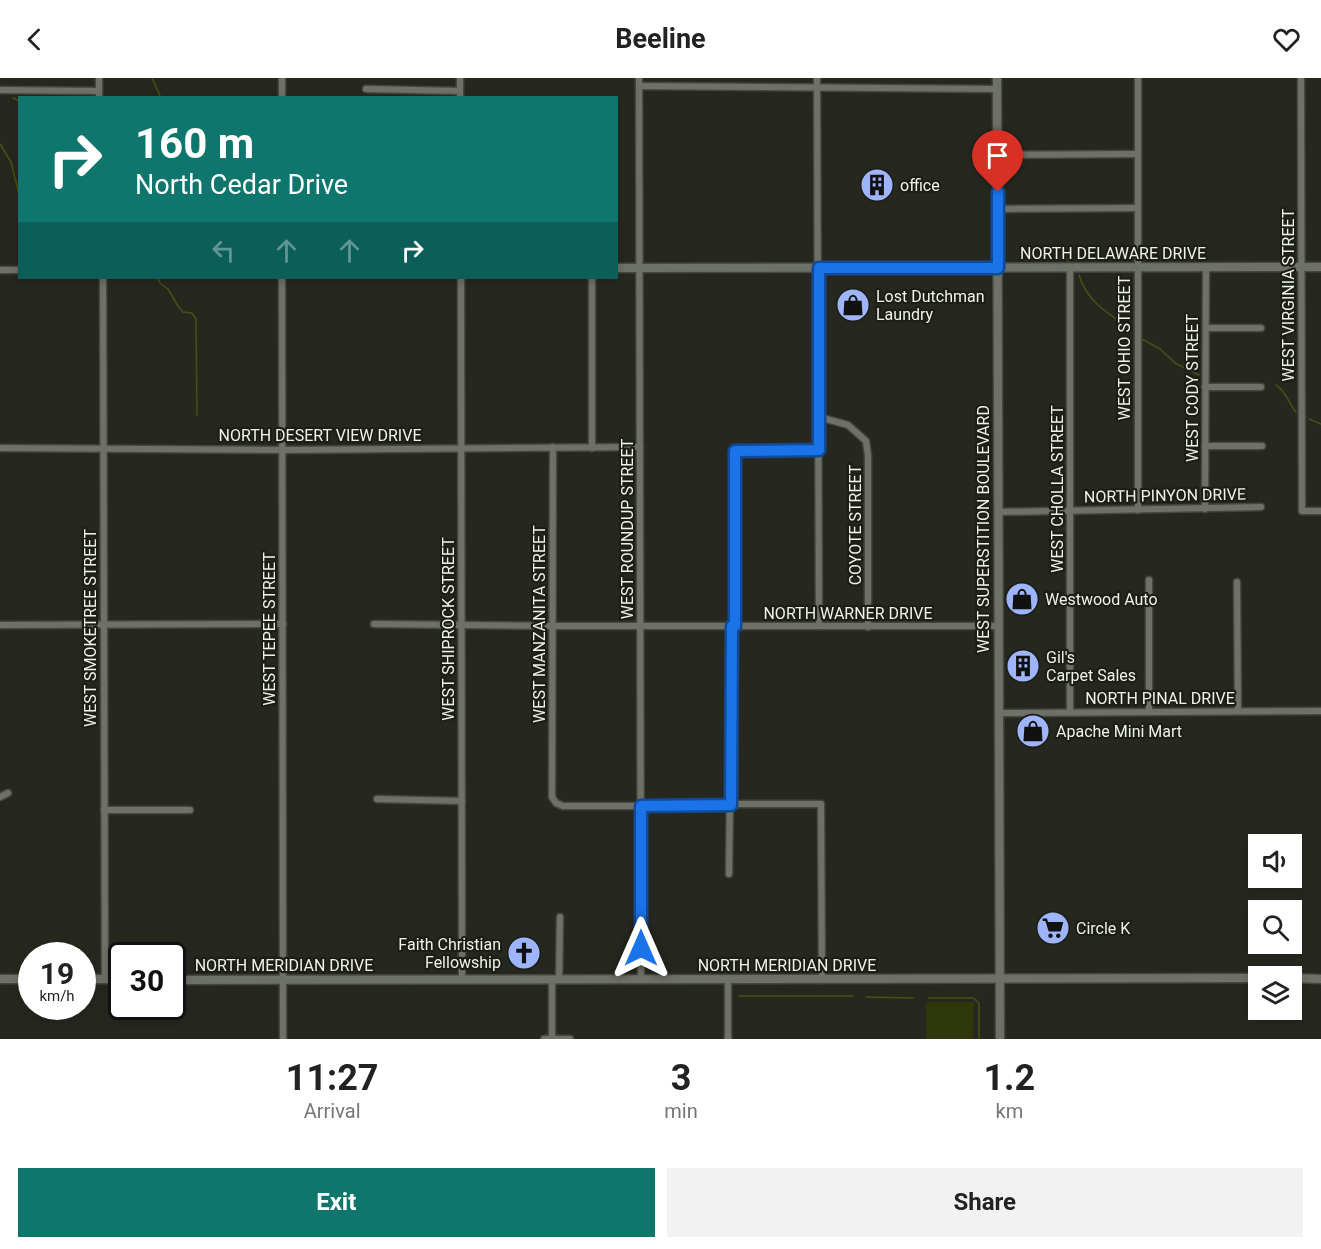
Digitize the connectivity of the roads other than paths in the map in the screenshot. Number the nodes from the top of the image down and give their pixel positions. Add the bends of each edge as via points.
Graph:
1 (99, 78) edge
2 (282, 78) edge
3 (460, 78) edge
4 (639, 78) edge
5 (817, 78) edge
6 (997, 78) edge
7 (1138, 78) edge
8 (1301, 78) edge
9 (639, 86) junction
10 (366, 89) dead end
11 (817, 89) junction
12 (997, 89) junction
13 (0, 90) edge
14 (99, 94) edge
15 (460, 94) edge
16 (282, 96) edge
17 (1138, 154) junction
18 (998, 155) junction
19 (998, 208) junction
20 (1138, 208) junction
21 (1138, 267) junction
22 (1206, 267) junction
23 (1301, 267) junction
24 (1321, 267) edge
25 (618, 268) edge
26 (640, 268) junction
27 (819, 268) junction
28 (998, 268) junction
29 (1070, 268) junction
30 (0, 270) edge
31 (18, 270) edge
32 (103, 279) edge
33 (282, 279) edge
34 (461, 279) edge
35 (592, 279) edge
36 (1206, 328) junction
37 (1261, 328) dead end
38 (1205, 387) junction
39 (1262, 387) dead end
40 (819, 417) junction
41 (1205, 446) junction
42 (1262, 446) dead end
43 (461, 447) junction
44 (553, 447) junction
45 (640, 447) junction
46 (0, 448) edge
47 (592, 448) junction
48 (104, 449) junction
49 (282, 450) junction
50 (819, 450) junction
51 (1261, 507) dead end
52 (1205, 509) junction
53 (1138, 510) junction
54 (1070, 511) junction
55 (1321, 511) edge
56 (998, 512) junction
57 (1149, 580) dead end
58 (1237, 582) dead end
59 (104, 624) junction
60 (283, 624) junction
61 (374, 624) dead end
62 (0, 625) edge
63 (461, 626) junction
64 (552, 626) junction
65 (640, 626) junction
66 (734, 626) junction
67 (819, 626) junction
68 (999, 626) junction
69 (868, 627) junction
70 (1070, 711) junction
71 (1238, 711) junction
72 (1321, 711) edge
73 (1149, 712) junction
74 (998, 713) junction
75 (8, 793) dead end
76 (0, 797) edge
77 (376, 799) dead end
78 (462, 801) junction
79 (731, 805) junction
80 (641, 806) junction
81 (104, 810) junction
82 (190, 810) dead end
83 (729, 874) dead end
84 (560, 917) dead end
85 (1248, 978) edge
86 (1302, 978) edge
87 (0, 979) edge
88 (18, 979) edge
89 (96, 979) edge
90 (105, 979) joint
91 (999, 979) junction
92 (1321, 979) edge
93 (186, 980) edge
94 (283, 980) junction
95 (462, 980) junction
96 (555, 980) junction
97 (641, 980) junction
98 (728, 980) junction
99 (822, 980) junction
100 (283, 1039) edge
101 (544, 1039) edge
102 (552, 1039) edge
103 (570, 1039) edge
104 (728, 1039) edge
105 (999, 1039) edge

1 - 14 street
2 - 16 street
3 - 15 street
4 - 9 street, WEST ROUNDUP STREET
5 - 11 street
6 - 12 street, WEST SUPERSTITION BOULEVARD
7 - 17 street, WEST OHIO STREET
8 - 23 street, WEST VIRGINIA STREET
9 - 11 street
9 - 26 street, WEST ROUNDUP STREET
10 - 15 street
11 - 12 street
11 - 27 street
12 - 18 street, WEST SUPERSTITION BOULEVARD
13 - 14 street
17 - 18 street
17 - 20 street, WEST OHIO STREET
18 - 19 street, WEST SUPERSTITION BOULEVARD
19 - 20 street
19 - 28 street, WEST SUPERSTITION BOULEVARD
20 - 21 street, WEST OHIO STREET
21 - 22 street, NORTH DELAWARE DRIVE
21 - 29 street, NORTH DELAWARE DRIVE
21 - 53 street, WEST OHIO STREET
22 - 23 street, NORTH DELAWARE DRIVE
22 - 36 street, WEST CODY STREET
23 - 24 street, NORTH DELAWARE DRIVE
23 - 55 street, WEST VIRGINIA STREET via 1302,511
25 - 26 street, NORTH DELAWARE DRIVE
26 - 27 street, NORTH DELAWARE DRIVE
26 - 45 street, WEST ROUNDUP STREET
27 - 28 street, NORTH DELAWARE DRIVE
27 - 40 street
28 - 29 street, NORTH DELAWARE DRIVE
28 - 56 street, WEST SUPERSTITION BOULEVARD
29 - 54 street, WEST CHOLLA STREET
30 - 31 street
32 - 48 street, WEST SMOKETREE STREET
33 - 49 street, WEST TEPEE STREET
34 - 43 street, WEST SHIPROCK STREET
35 - 47 street
36 - 37 street
36 - 38 street, WEST CODY STREET
38 - 39 street
38 - 41 street, WEST CODY STREET
40 - 50 street
40 - 69 street, COYOTE STREET via 848,425 866,441
41 - 42 street
41 - 52 street, WEST CODY STREET
43 - 44 street, NORTH DESERT VIEW DRIVE
43 - 49 street, NORTH DESERT VIEW DRIVE
43 - 63 street, WEST SHIPROCK STREET
44 - 47 street, NORTH DESERT VIEW DRIVE
44 - 64 street, WEST MANZANITA STREET
45 - 47 street, NORTH DESERT VIEW DRIVE
45 - 65 street, WEST ROUNDUP STREET
46 - 48 street, NORTH DESERT VIEW DRIVE
48 - 49 street, NORTH DESERT VIEW DRIVE
48 - 59 street, WEST SMOKETREE STREET
49 - 60 street, WEST TEPEE STREET
50 - 66 street via 735,451
50 - 67 street
51 - 52 street, NORTH PINYON DRIVE
52 - 53 street, NORTH PINYON DRIVE
53 - 54 street, NORTH PINYON DRIVE
54 - 56 street, NORTH PINYON DRIVE
54 - 70 street, WEST CHOLLA STREET
56 - 68 street, WEST SUPERSTITION BOULEVARD
57 - 73 street
58 - 71 street
59 - 60 street
59 - 62 street
59 - 81 street, WEST SMOKETREE STREET
60 - 94 street, WEST TEPEE STREET
61 - 63 street, NORTH WARNER DRIVE
63 - 64 street, NORTH WARNER DRIVE
63 - 78 street, WEST SHIPROCK STREET
64 - 65 street, NORTH WARNER DRIVE
64 - 80 street, WEST MANZANITA STREET via 554,800 564,806
65 - 66 street, NORTH WARNER DRIVE
65 - 80 street, WEST ROUNDUP STREET
66 - 67 street, NORTH WARNER DRIVE
66 - 79 street
67 - 69 street, NORTH WARNER DRIVE
68 - 69 street, NORTH WARNER DRIVE
68 - 74 street, WEST SUPERSTITION BOULEVARD
70 - 73 street, NORTH PINAL DRIVE
70 - 74 street, NORTH PINAL DRIVE
71 - 72 street, NORTH PINAL DRIVE
71 - 73 street, NORTH PINAL DRIVE
74 - 91 street, WEST SUPERSTITION BOULEVARD
75 - 76 street
77 - 78 street
78 - 95 street, WEST SHIPROCK STREET
79 - 80 street
79 - 83 street
79 - 99 street via 821,804
80 - 97 street, WEST ROUNDUP STREET
81 - 82 street
81 - 90 street, WEST SMOKETREE STREET
84 - 96 street
85 - 91 street, NORTH MERIDIAN DRIVE
86 - 92 street
87 - 88 street
89 - 90 street
91 - 99 street, NORTH MERIDIAN DRIVE
91 - 105 street, WEST SUPERSTITION BOULEVARD
93 - 94 street, NORTH MERIDIAN DRIVE
94 - 95 street, NORTH MERIDIAN DRIVE
94 - 100 street, WEST TEPEE STREET
95 - 96 street, NORTH MERIDIAN DRIVE
96 - 97 street, NORTH MERIDIAN DRIVE
96 - 102 street
97 - 98 street, NORTH MERIDIAN DRIVE
98 - 99 street, NORTH MERIDIAN DRIVE
98 - 104 street
101 - 102 street
102 - 103 street

